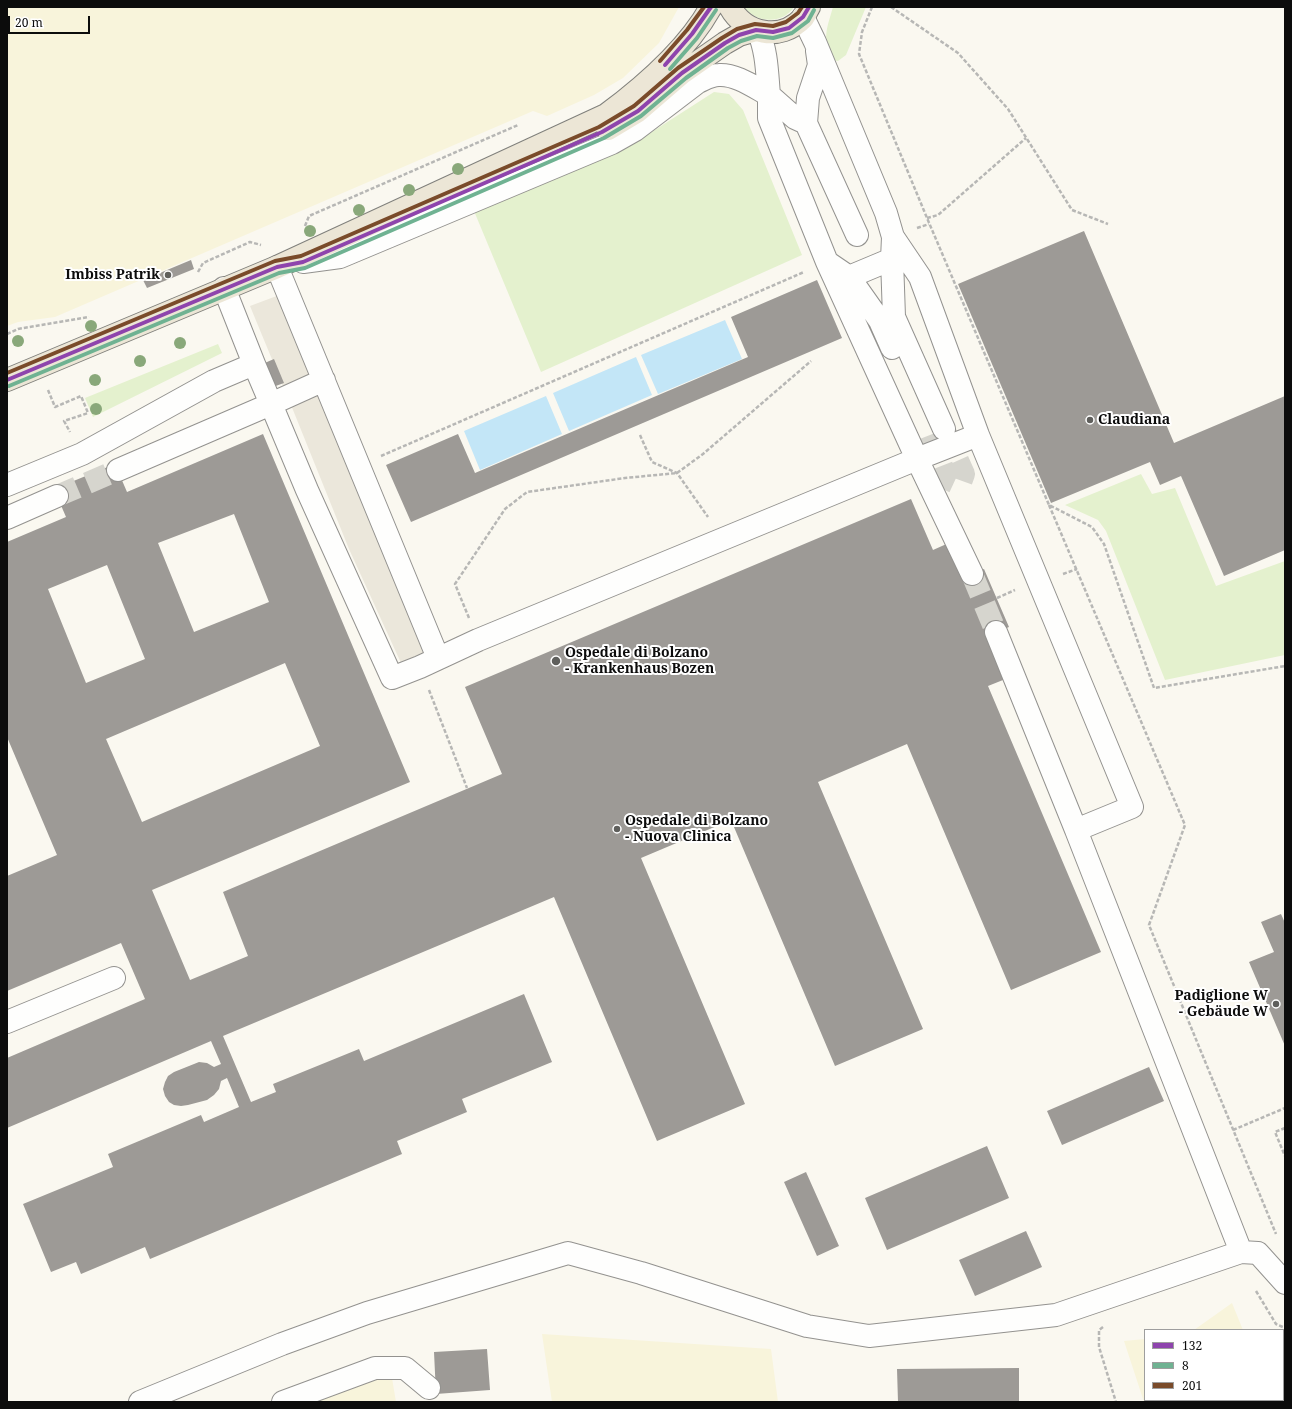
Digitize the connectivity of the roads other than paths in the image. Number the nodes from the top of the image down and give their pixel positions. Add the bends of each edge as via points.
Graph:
1 (711, 7) edge
2 (730, 7) edge
3 (806, 12) edge
4 (757, 30) junction
5 (816, 45) junction
6 (769, 95) junction
7 (806, 123) junction
8 (856, 234) dead end
9 (893, 237) junction
10 (892, 259) junction
11 (302, 262) junction
12 (827, 262) junction
13 (277, 267) junction
14 (849, 277) junction
15 (224, 288) junction
16 (254, 364) junction
17 (7, 380) edge
18 (324, 380) junction
19 (271, 404) junction
20 (978, 435) junction
21 (917, 459) junction
22 (118, 470) tunnel mouth
23 (7, 484) edge
24 (57, 496) tunnel mouth
25 (7, 518) edge
26 (972, 574) tunnel mouth
27 (996, 632) tunnel mouth
28 (429, 663) junction
29 (1076, 830) junction
30 (114, 978) dead end
31 (7, 1022) edge
32 (1241, 1252) junction
33 (1285, 1283) edge
34 (429, 1388) dead end
35 (140, 1402) edge
36 (283, 1402) edge

1 - 13 main road via 692,34 657,74 606,115
2 - 4 main road via 744,24
3 - 4 main road via 790,28 773,32
3 - 5 lane
4 - 6 lane via 763,42 766,58
4 - 11 main road via 739,35 725,43 682,73 638,111 602,132
5 - 7 lane via 819,65 808,98
5 - 9 lane via 886,213
6 - 7 lane via 795,118
6 - 11 lane via 731,76 708,77 635,130 612,143 340,257
6 - 12 lane via 769,118
7 - 8 lane
9 - 10 lane
9 - 20 lane via 920,277
10 - 14 lane
10 - 14 lane via 894,316 937,432 880,321
11 - 13 main road
12 - 14 lane
12 - 21 lane
13 - 15 main road
13 - 18 lane
15 - 16 lane
15 - 17 main road
16 - 19 lane
16 - 23 lane via 214,381 82,454
18 - 19 lane
18 - 28 lane via 359,466
19 - 22 lane
19 - 28 lane via 392,678
20 - 21 lane
20 - 29 lane via 1132,807
21 - 26 lane
21 - 28 lane via 478,640
24 - 25 lane
27 - 29 lane
29 - 32 lane
30 - 31 lane
32 - 33 lane via 1258,1253
32 - 35 lane via 1056,1315 869,1336 807,1326 641,1273 568,1253 367,1313 282,1344
34 - 36 lane via 405,1368 375,1368

